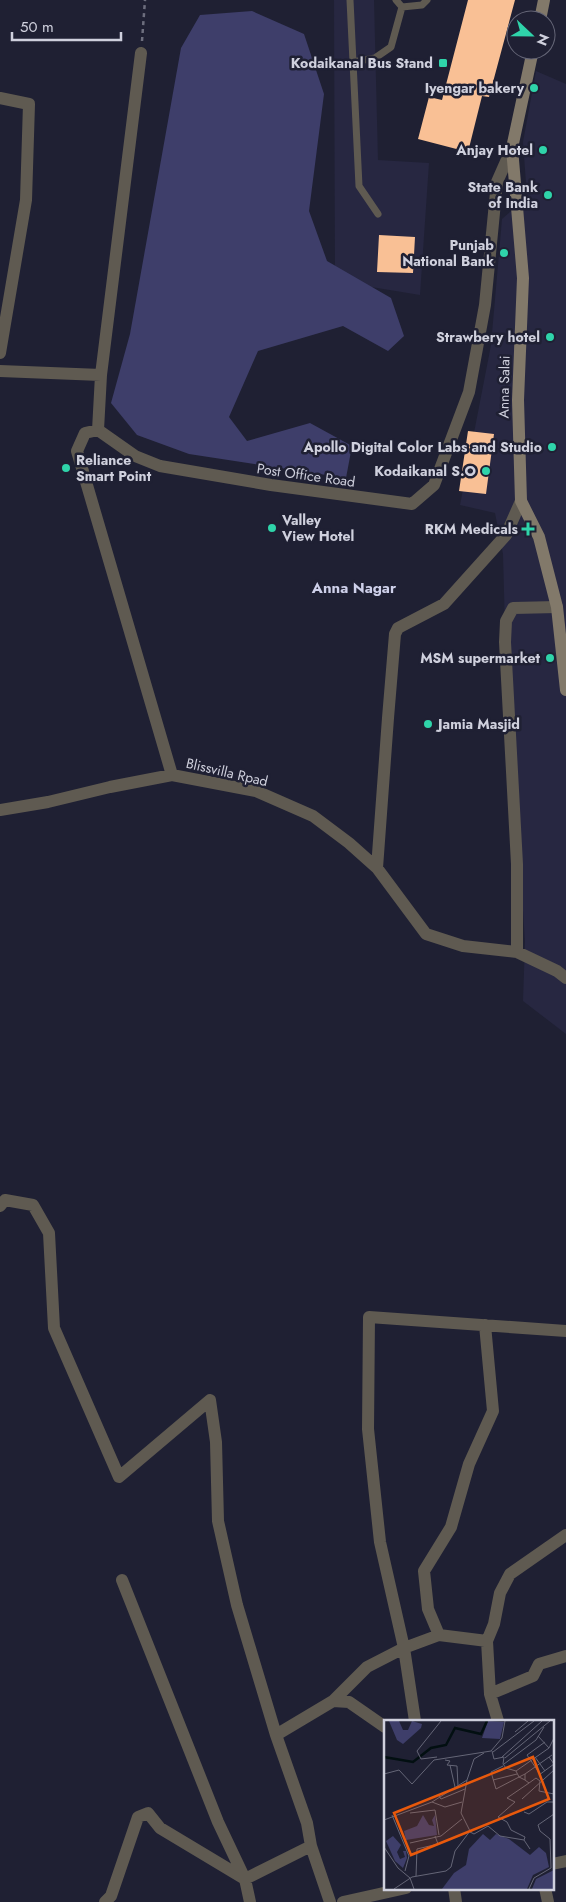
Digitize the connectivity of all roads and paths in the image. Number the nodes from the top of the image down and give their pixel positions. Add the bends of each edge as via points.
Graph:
1 (145, 0) edge
2 (350, 0) edge
3 (396, 0) edge
4 (427, 0) edge
5 (402, 7) junction
6 (141, 52) joint
7 (531, 60) edge
8 (352, 62) junction
9 (0, 98) edge
10 (512, 148) junction
11 (378, 214) dead end
12 (0, 353) edge
13 (0, 371) edge
14 (101, 375) junction
15 (98, 430) junction
16 (521, 500) junction
17 (557, 607) junction
18 (566, 690) edge
19 (172, 775) junction
20 (0, 810) edge
21 (377, 868) junction
22 (517, 952) junction
23 (566, 978) edge
24 (0, 1206) edge
25 (485, 1325) junction
26 (566, 1331) edge
27 (566, 1534) edge
28 (122, 1580) dead end
29 (439, 1635) junction
30 (487, 1641) junction
31 (404, 1648) junction
32 (566, 1656) edge
33 (490, 1694) junction
34 (333, 1701) junction
35 (415, 1720) edge
36 (498, 1720) edge
37 (384, 1726) edge
38 (276, 1735) junction
39 (311, 1846) junction
40 (245, 1879) junction
41 (397, 1890) edge
42 (105, 1902) edge
43 (250, 1902) edge
44 (330, 1902) edge
45 (343, 1902) edge

1 - 6 path
2 - 8 lane
3 - 5 lane
4 - 5 lane via 422,5
5 - 8 lane via 391,47 375,58
6 - 14 street
7 - 10 street, Anna Salai
8 - 11 lane via 359,186
9 - 12 street via 29,104 26,200
10 - 15 street, Post Office Road via 497,182 485,305 469,392 434,485 412,504 160,466 135,456
10 - 16 street, Anna Salai via 523,278 518,400
13 - 14 street
14 - 15 street
15 - 19 street via 85,433 77,451
16 - 17 street, Anna Salai via 539,537
16 - 21 street via 506,535 444,604 398,628
17 - 18 street, Anna Salai
17 - 22 street via 513,608 506,621 517,864
19 - 20 street, Blissvilla Rpad
19 - 21 street, Blissvilla Rpad via 256,790 313,816
21 - 22 street, Blissvilla Rpad via 426,934 463,946
22 - 23 street, Blissvilla Rpad
24 - 38 street via 5,1200 33,1205 49,1233 54,1328 119,1477 210,1400 216,1442 218,1521 237,1605
25 - 26 street
25 - 29 street via 493,1412 469,1464 451,1527 424,1571 428,1609
25 - 31 street via 369,1317 368,1429 380,1542
27 - 30 street via 510,1574 500,1593
28 - 40 street via 218,1822
29 - 30 street
29 - 31 street
30 - 33 street
31 - 34 street via 366,1668
31 - 35 street
32 - 33 street via 539,1664 533,1676
33 - 36 street
34 - 37 street via 349,1702
34 - 38 street
38 - 39 street via 307,1823
39 - 40 street
39 - 44 street
40 - 42 street via 160,1828 148,1813 138,1817 111,1896
40 - 43 street
41 - 45 street

